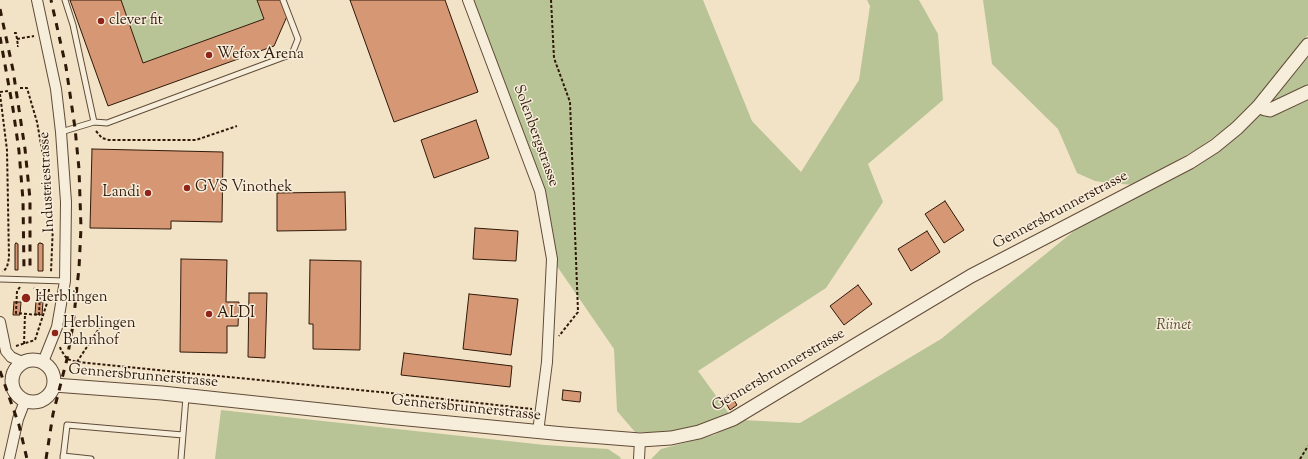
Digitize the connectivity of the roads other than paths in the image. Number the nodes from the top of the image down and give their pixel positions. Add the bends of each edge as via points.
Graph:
1 (37, 0) edge
2 (65, 0) edge
3 (283, 0) edge
4 (468, 0) edge
5 (1308, 45) edge
6 (1308, 92) edge
7 (1259, 106) junction
8 (94, 122) junction
9 (61, 132) junction
10 (0, 279) edge
11 (65, 282) junction
12 (0, 322) edge
13 (22, 362) junction
14 (43, 362) junction
15 (6, 377) edge
16 (54, 385) junction
17 (186, 396) junction
18 (25, 401) junction
19 (538, 432) junction
20 (183, 435) junction
21 (640, 440) junction
22 (63, 458) edge
23 (9, 459) edge
24 (92, 459) edge
25 (180, 459) edge
26 (639, 459) edge

1 - 9 street, Industriestrasse via 56,89
2 - 8 lane via 74,25
3 - 8 lane via 298,39 292,54 107,124
4 - 19 street, Solenbergstrasse via 540,192 552,259 548,351
5 - 7 street, Gennersbrunnerstrasse
6 - 7 street via 1270,110
7 - 21 street, Gennersbrunnerstrasse via 1215,146 1190,162 966,279 733,419 699,432 671,438
8 - 9 lane
9 - 11 street, Industriestrasse via 66,202
10 - 11 lane
11 - 14 street, Industriestrasse via 57,328
12 - 13 street via 6,351 10,357
13 - 14 street via 36,359
13 - 15 street
14 - 16 street via 52,372
15 - 18 street via 14,392
16 - 17 street, Gennersbrunnerstrasse
16 - 18 street via 43,400
17 - 19 street, Gennersbrunnerstrasse
17 - 20 lane
18 - 23 street via 16,424
19 - 21 street, Gennersbrunnerstrasse
20 - 22 lane via 67,425
20 - 25 lane
21 - 26 street
22 - 24 lane

